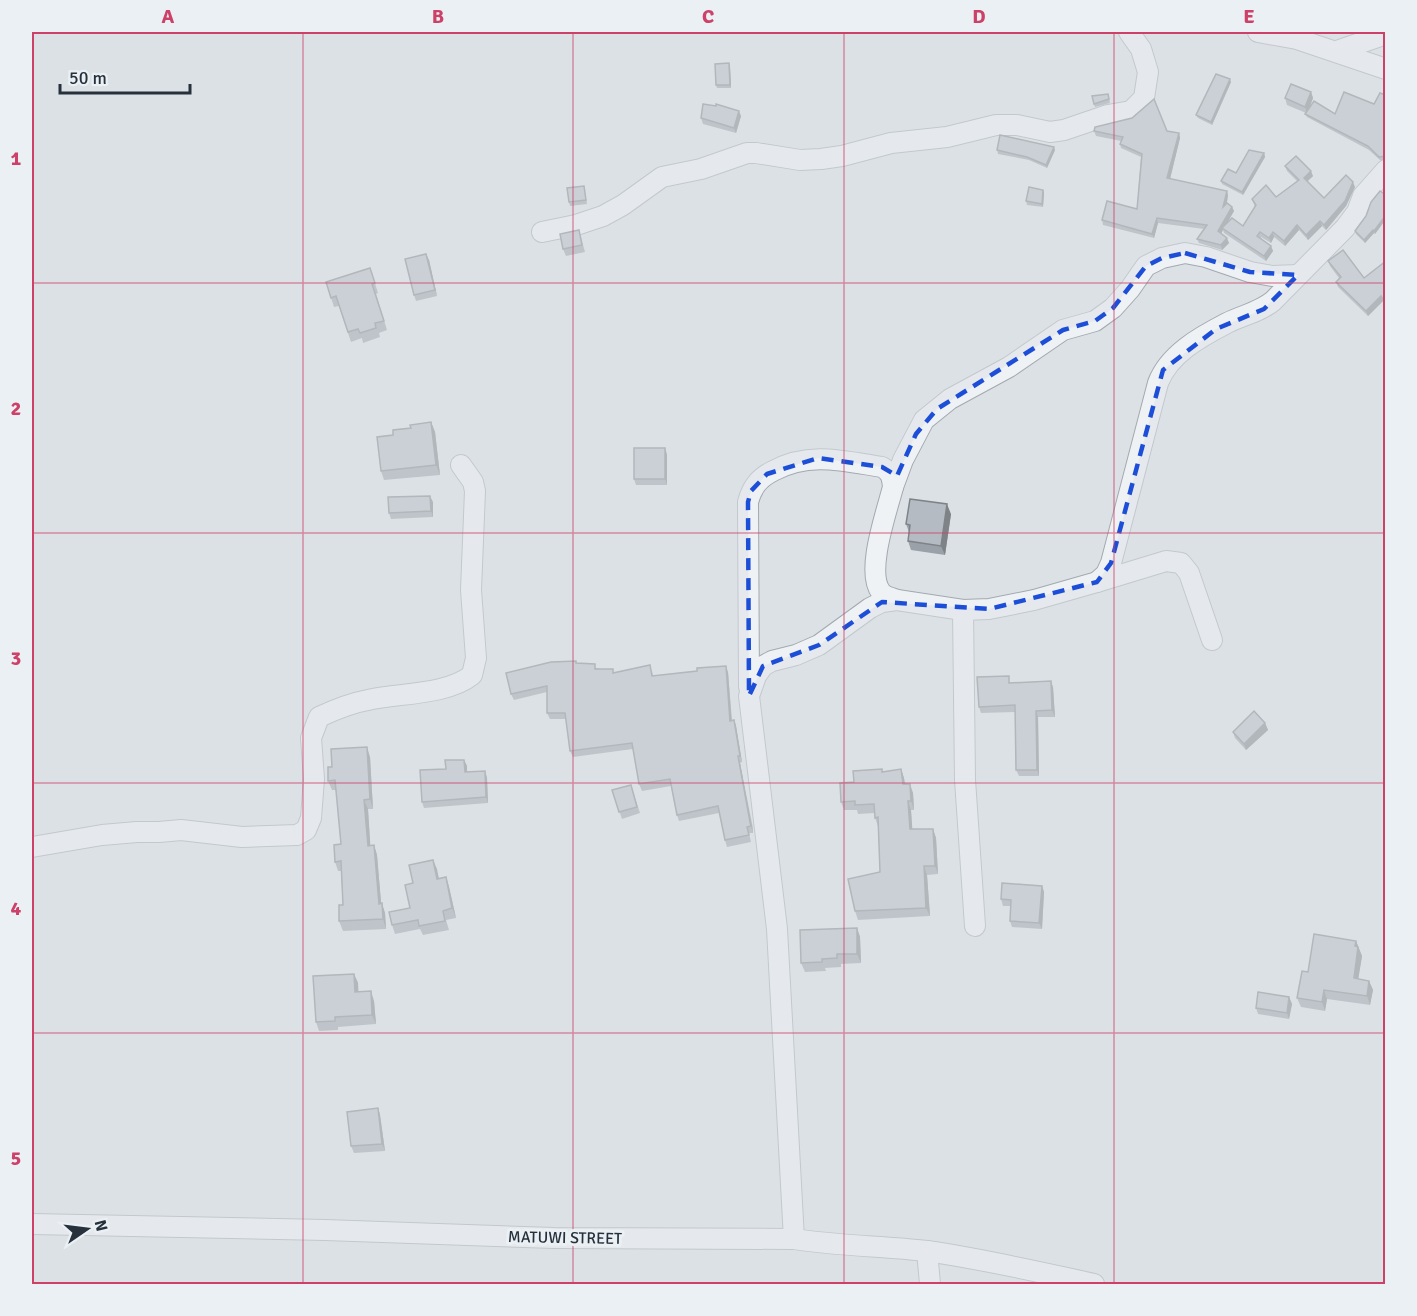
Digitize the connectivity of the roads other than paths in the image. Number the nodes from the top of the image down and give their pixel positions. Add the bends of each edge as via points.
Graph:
1 (1129, 32) edge
2 (1258, 32) edge
3 (1386, 34) edge
4 (1337, 51) junction
5 (1386, 69) edge
6 (1386, 170) edge
7 (543, 232) dead end
8 (1298, 275) junction
9 (461, 465) dead end
10 (893, 487) junction
11 (1098, 582) junction
12 (897, 600) junction
13 (963, 610) junction
14 (1212, 640) dead end
15 (749, 696) junction
16 (32, 847) edge
17 (975, 926) dead end
18 (32, 1224) edge
19 (795, 1239) junction
20 (927, 1251) junction
21 (930, 1284) edge
22 (1094, 1284) edge

1 - 7 street via 1142,49 1148,72 1144,98 1131,111 1108,114 1064,130 1050,132 996,125 821,159 747,153 662,177 603,216
2 - 4 street
3 - 4 street
4 - 5 street
6 - 8 street via 1370,187 1345,228
8 - 10 street via 1250,272 1185,253 1146,266 1113,308 1095,321 1063,330 1009,367 950,399 924,420
8 - 11 street via 1264,309 1216,329 1173,358 1163,370 1111,563
9 - 16 street via 475,491 471,590 476,658 472,675 458,684 368,700 319,717 311,738 314,779 311,818 306,830 297,835 242,837 180,830 137,832
10 - 12 street via 875,573 882,594
10 - 15 street via 888,471 882,468 818,458 778,468 751,491
11 - 13 street via 1023,602
11 - 14 street via 1166,561 1181,563 1189,573
12 - 13 street
12 - 15 street via 870,608 809,650 763,666
13 - 17 street via 965,780
15 - 19 street via 777,929
18 - 19 street, MATUWI STREET via 554,1238
19 - 20 street, MATUWI STREET
20 - 21 street
20 - 22 street, MATUWI STREET

